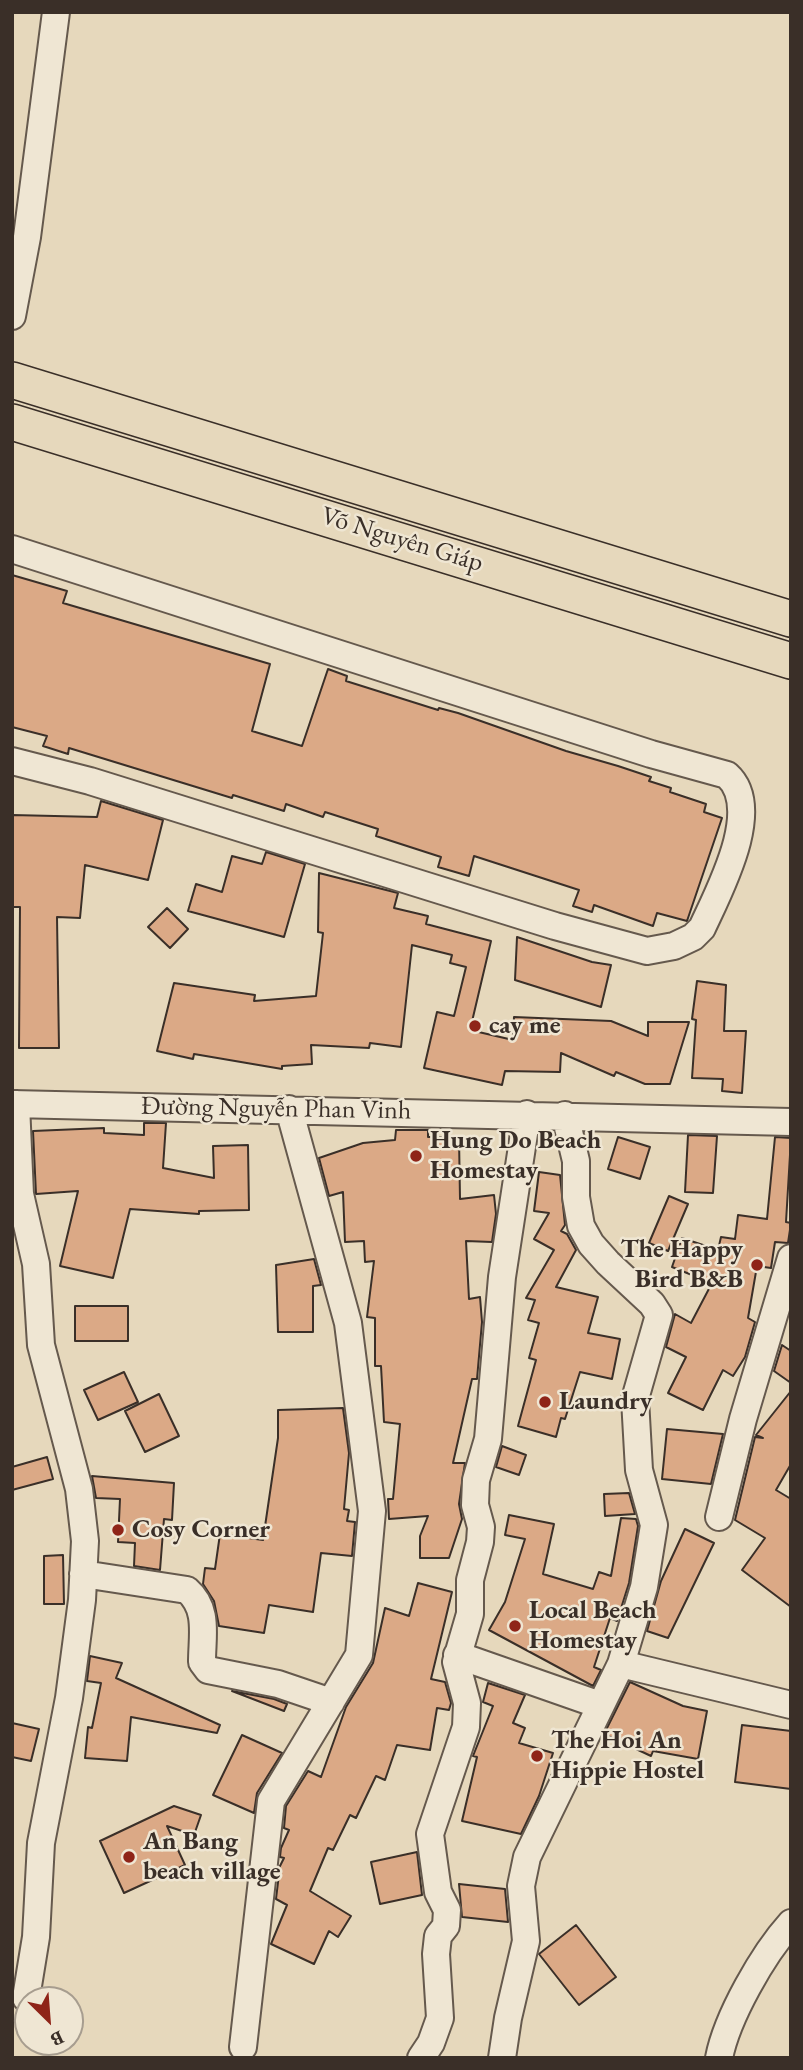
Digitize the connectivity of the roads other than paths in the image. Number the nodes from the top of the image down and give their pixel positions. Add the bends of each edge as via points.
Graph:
1 (56, 12) edge
2 (20, 235) edge
3 (12, 316) edge
4 (12, 380) edge
5 (12, 422) edge
6 (12, 549) edge
7 (791, 619) edge
8 (791, 661) edge
9 (12, 761) edge
10 (14, 1104) edge
11 (289, 1109) junction
12 (527, 1114) junction
13 (565, 1115) junction
14 (791, 1122) edge
15 (791, 1258) edge
16 (719, 1517) dead end
17 (83, 1574) junction
18 (457, 1655) junction
19 (621, 1664) junction
20 (331, 1702) junction
21 (791, 1704) edge
22 (600, 1705) junction
23 (791, 1923) edge
24 (28, 1986) edge
25 (243, 2047) dead end
26 (421, 2058) edge
27 (502, 2058) edge
28 (719, 2058) edge

1 - 2 street
2 - 3 street
4 - 7 main road, Võ Nguyên Giáp
5 - 8 main road, Võ Nguyên Giáp
6 - 9 street via 727,775 734,781 743,809 735,845 702,928 674,946 647,951
10 - 11 street, Đường Nguyễn Phan Vinh
10 - 17 street via 20,1194 36,1264 41,1345 79,1489 85,1541
11 - 12 street, Đường Nguyễn Phan Vinh
11 - 20 street via 348,1323 372,1511 359,1655
12 - 13 street, Đường Nguyễn Phan Vinh
12 - 18 street via 502,1277 488,1439 476,1480 480,1542 470,1580 470,1614
13 - 14 street, Đường Nguyễn Phan Vinh
13 - 19 street via 576,1161 581,1226 591,1244 659,1315 635,1399 639,1470 654,1525 644,1587
15 - 16 street
17 - 20 street via 187,1590 198,1600 203,1615 202,1662 208,1670 278,1684
17 - 24 street via 69,1698 41,1843 37,1937
18 - 22 street
18 - 26 street via 467,1703 466,1727 430,1835 438,1892 447,1910 436,1954 440,2018
19 - 21 street
19 - 22 street
20 - 25 street via 271,1801
22 - 27 street via 527,1857 521,1886 526,1941
23 - 28 street via 742,2002

